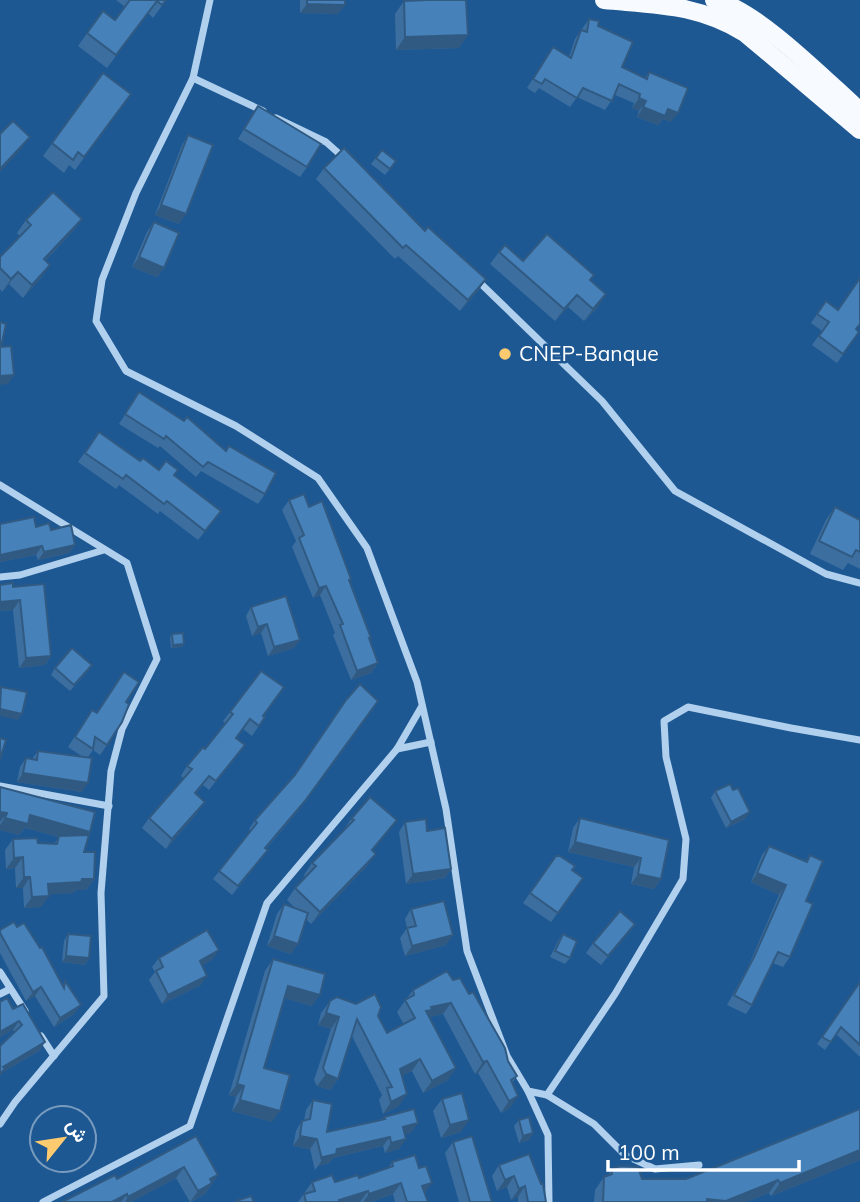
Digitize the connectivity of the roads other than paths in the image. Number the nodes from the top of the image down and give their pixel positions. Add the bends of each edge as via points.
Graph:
1 (210, 0) edge
2 (604, 0) edge
3 (714, 0) edge
4 (193, 78) junction
5 (860, 111) edge
6 (860, 130) edge
7 (347, 161) edge
8 (469, 273) edge
9 (0, 485) edge
10 (104, 550) junction
11 (0, 578) edge
12 (860, 583) edge
13 (422, 705) junction
14 (860, 740) edge
15 (431, 743) junction
16 (397, 749) junction
17 (0, 786) edge
18 (108, 806) junction
19 (0, 972) edge
20 (10, 989) junction
21 (0, 994) edge
22 (32, 1022) edge
23 (39, 1033) edge
24 (54, 1056) junction
25 (528, 1091) junction
26 (547, 1095) junction
27 (1, 1122) edge
28 (699, 1165) dead end
29 (43, 1202) edge
30 (550, 1202) edge

1 - 4 street
2 - 6 main road via 678,7 724,20
3 - 5 main road via 763,26
4 - 7 street via 326,142
4 - 13 street via 136,193 102,281 96,321 125,371 236,426 317,478 367,548
8 - 12 street via 602,401 675,491 826,574
9 - 10 street
10 - 11 street
10 - 18 street via 127,563 157,659 122,729
13 - 15 street
13 - 16 street
14 - 26 street via 688,707 664,721 666,757 686,839 683,878 615,994
15 - 16 street
15 - 25 street via 446,808 467,951 507,1056
16 - 29 street via 267,903 190,1126
17 - 18 street
18 - 24 street via 101,893 104,996
19 - 20 street
20 - 21 street
20 - 22 street
23 - 24 street
24 - 27 street
25 - 26 street
25 - 30 street via 548,1135
26 - 28 street via 594,1124 625,1155 655,1170

